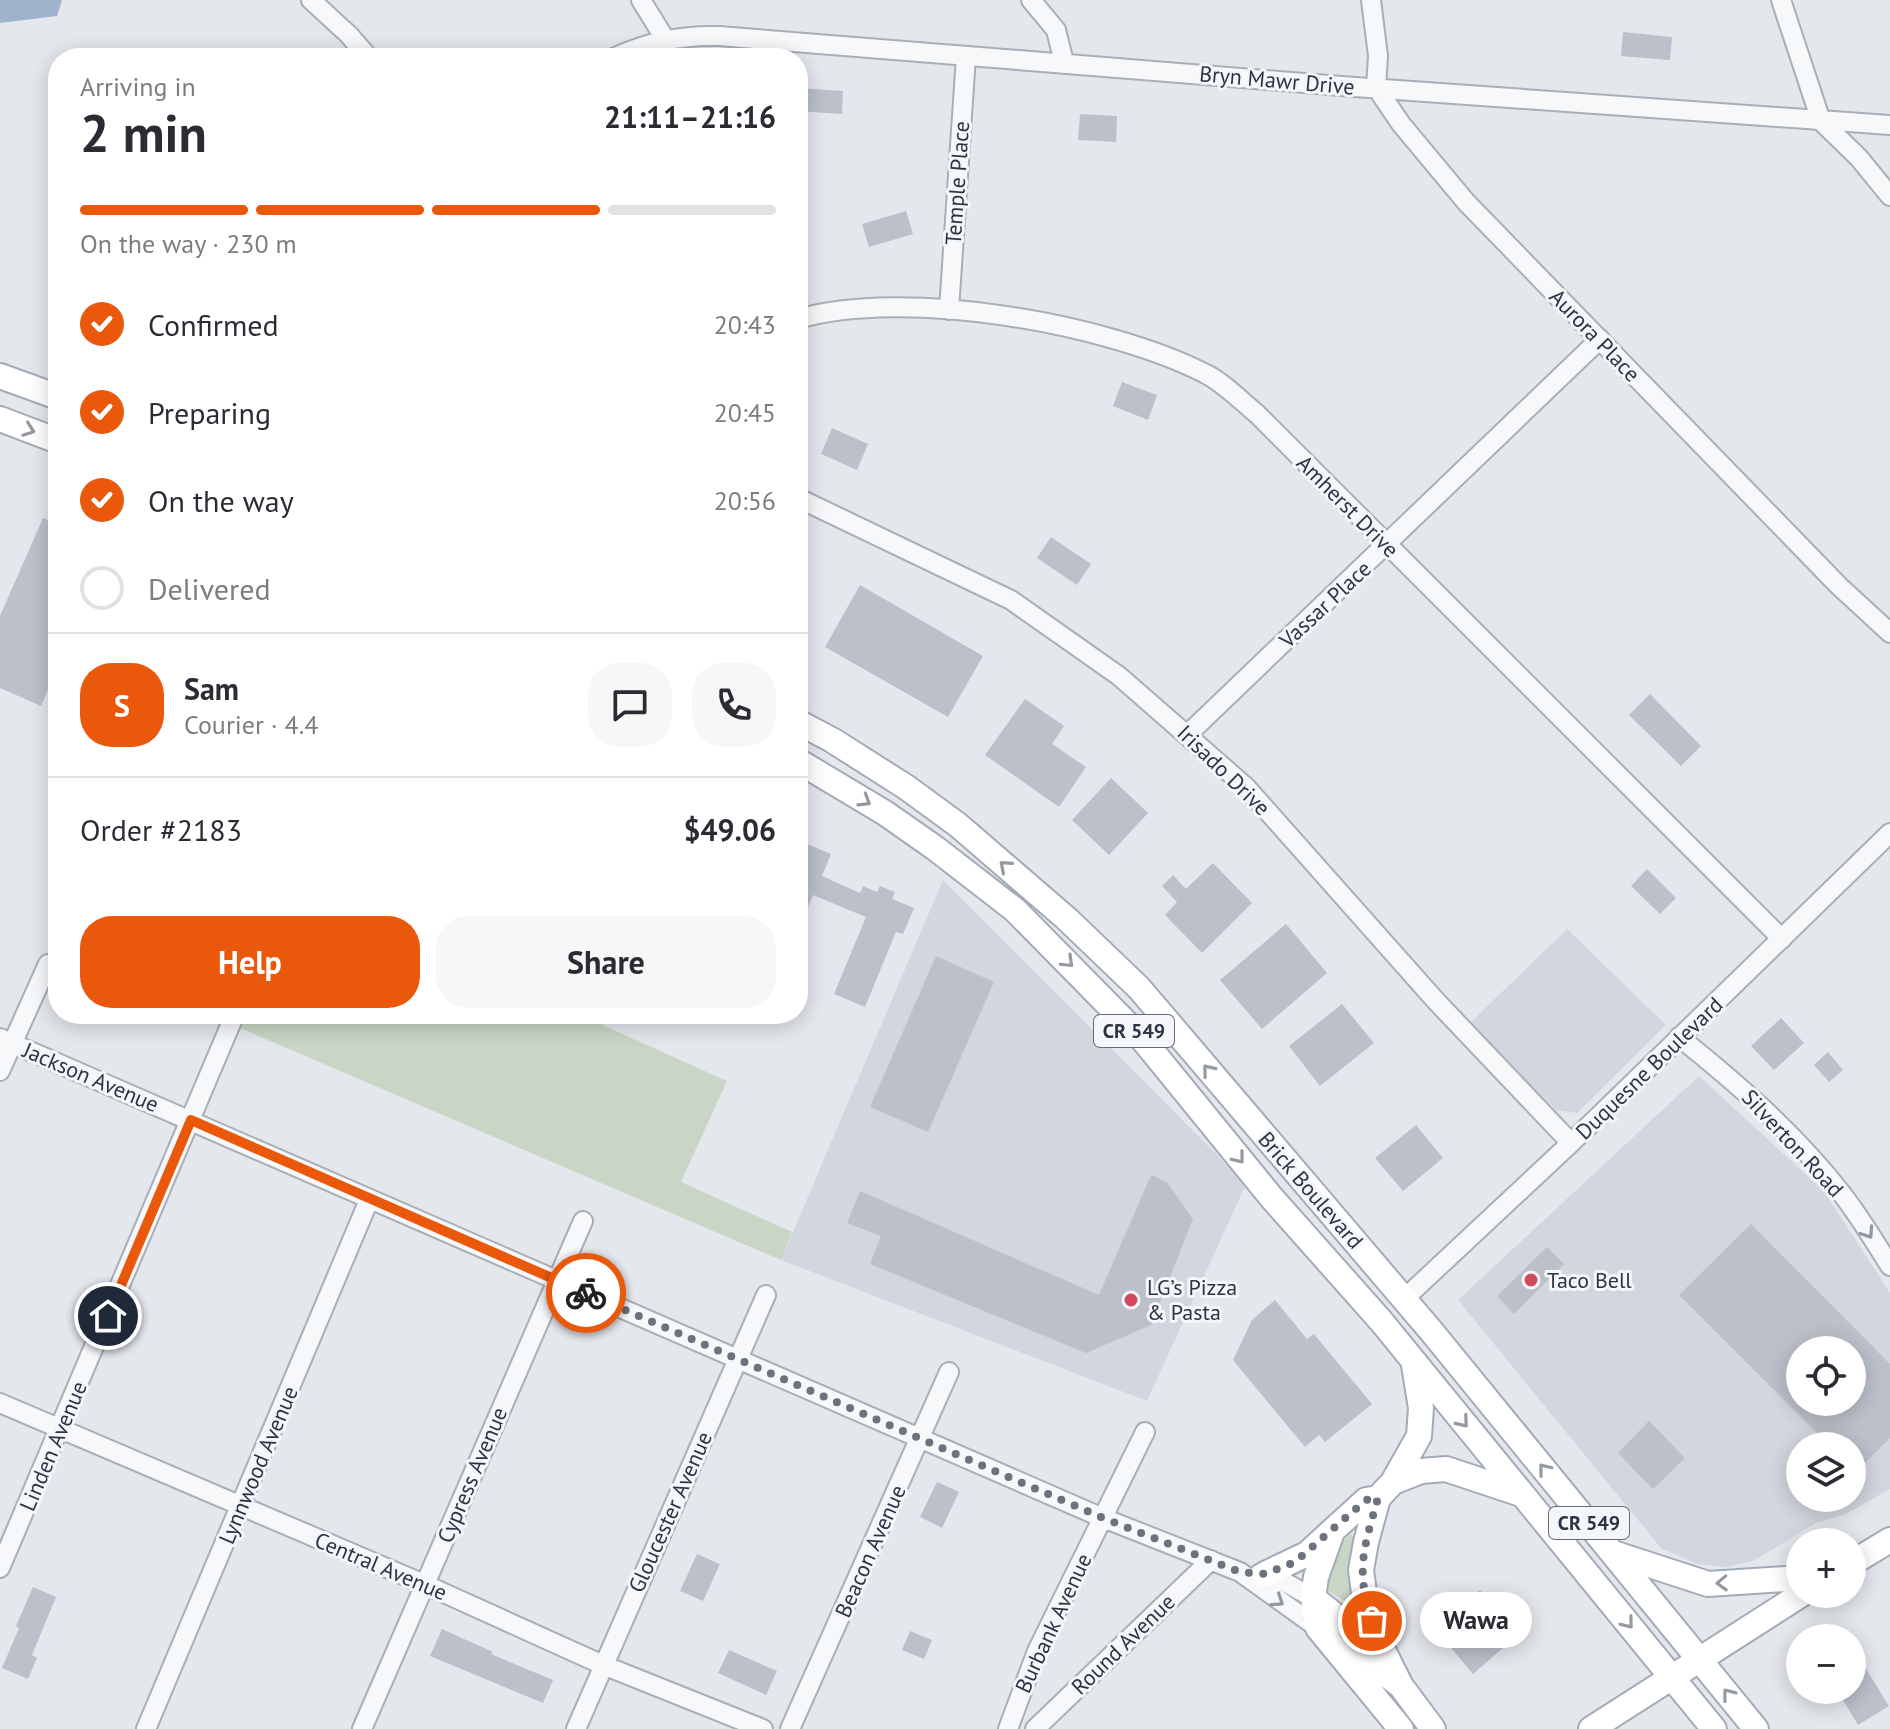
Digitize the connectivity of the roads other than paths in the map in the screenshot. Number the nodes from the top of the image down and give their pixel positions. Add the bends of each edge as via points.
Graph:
1 (311, 0) edge
2 (641, 0) edge
3 (1031, 0) edge
4 (1371, 0) edge
5 (1781, 0) edge
6 (665, 39) junction
7 (360, 48) edge
8 (636, 48) edge
9 (966, 56) junction
10 (1064, 62) junction
11 (1376, 87) junction
12 (1821, 121) junction
13 (1890, 125) edge
14 (1890, 196) edge
15 (949, 310) junction
16 (808, 316) edge
17 (1600, 339) junction
18 (0, 376) edge
19 (48, 393) edge
20 (0, 419) edge
21 (48, 437) edge
22 (808, 503) edge
23 (1387, 545) junction
24 (1890, 633) edge
25 (808, 727) edge
26 (1188, 734) junction
27 (808, 767) edge
28 (1890, 833) edge
29 (1782, 939) junction
30 (48, 964) dead end
31 (231, 1024) edge
32 (1679, 1037) junction
33 (6, 1041) edge
34 (0, 1071) edge
35 (191, 1120) junction
36 (1571, 1143) junction
37 (369, 1200) junction
38 (583, 1221) dead end
39 (1890, 1266) edge
40 (556, 1280) junction
41 (766, 1295) dead end
42 (1404, 1299) junction
43 (737, 1359) junction
44 (1413, 1362) junction
45 (949, 1372) dead end
46 (0, 1403) edge
47 (60, 1429) junction
48 (1145, 1432) dead end
49 (920, 1439) junction
50 (1386, 1490) junction
51 (1524, 1495) junction
52 (241, 1506) junction
53 (1103, 1518) junction
54 (1332, 1532) junction
55 (1890, 1540) edge
56 (1613, 1553) junction
57 (1866, 1555) edge
58 (1211, 1560) junction
59 (0, 1568) edge
60 (1240, 1572) junction
61 (1265, 1574) junction
62 (1786, 1579) edge
63 (424, 1584) junction
64 (1313, 1598) junction
65 (1786, 1604) edge
66 (1318, 1628) junction
67 (1700, 1660) junction
68 (603, 1665) junction
69 (1673, 1677) junction
70 (1401, 1686) junction
71 (146, 1729) edge
72 (362, 1729) edge
73 (576, 1729) edge
74 (763, 1729) edge
75 (790, 1729) edge
76 (1008, 1729) edge
77 (1035, 1729) edge
78 (1401, 1729) edge
79 (1433, 1729) edge
80 (1591, 1729) edge
81 (1714, 1729) edge
82 (1756, 1729) edge

1 - 7 street
2 - 6 street
3 - 10 street via 1056,30
4 - 11 street
5 - 12 street
6 - 8 street, Bryn Mawr Drive
6 - 9 street, Bryn Mawr Drive via 719,36
9 - 10 street, Bryn Mawr Drive
9 - 15 street, Temple Place
10 - 11 street, Bryn Mawr Drive
11 - 12 street, Bryn Mawr Drive
11 - 17 street, Aurora Place via 1466,202
12 - 13 street, Bryn Mawr Drive
12 - 14 street
15 - 16 street, Amherst Drive via 885,307
15 - 23 street, Amherst Drive via 1060,325 1167,355 1208,375 1257,414
17 - 23 street, Vassar Place
17 - 24 street, Aurora Place
18 - 19 main road
20 -> 21 main road
22 - 26 street, Irisado Drive via 1011,600 1119,676
23 - 26 street, Vassar Place
23 - 29 street, Amherst Drive
42 -> 25 main road, Brick Boulevard / CR 549 via 1139,988 958,825
26 - 36 street, Irisado Drive via 1246,787 1444,1010
27 -> 44 main road, Brick Boulevard / CR 549 via 885,813 1015,910 1144,1041
28 - 29 street, Duquesne Boulevard
29 - 32 street, Duquesne Boulevard
30 - 33 street
31 - 35 street, Linden Avenue
32 - 36 street, Duquesne Boulevard
32 -> 39 street, Silverton Road via 1742,1087 1797,1143 1843,1195
33 - 34 street
33 - 35 street, Jackson Avenue
35 - 37 street, Jackson Avenue
35 - 47 street, Linden Avenue
36 - 42 street, Duquesne Boulevard
37 - 40 street, Jackson Avenue
37 - 52 street, Lynnwood Avenue
38 - 40 street, Cypress Avenue
40 - 43 street, Jackson Avenue
40 - 63 street, Cypress Avenue
41 - 43 street, Gloucester Avenue
56 -> 42 main road, Brick Boulevard / CR 549
43 - 49 street, Jackson Avenue
43 - 68 street, Gloucester Avenue
44 - 50 main road via 1422,1422
44 -> 51 main road, Brick Boulevard / CR 549
45 - 49 street, Beacon Avenue
46 - 47 street, Central Avenue
47 - 52 street, Central Avenue
47 - 59 street, Linden Avenue
48 - 53 street, Burbank Avenue
49 - 53 street, Jackson Avenue
49 - 75 street, Beacon Avenue
50 - 51 main road via 1421,1471 1446,1469
50 - 54 main road via 1366,1500
50 - 70 main road via 1361,1570 1380,1644
51 -> 69 main road, Brick Boulevard / CR 549
52 - 63 street, Central Avenue
52 - 71 street, Lynnwood Avenue
53 - 58 street, Jackson Avenue
53 - 76 street, Burbank Avenue via 1037,1651
54 - 61 main road via 1295,1562
54 - 64 main road
55 - 57 main road
62 -> 56 main road via 1708,1584
56 - 67 main road, Brick Boulevard / CR 549
58 - 60 street, Jackson Avenue
58 - 77 street, Round Avenue
60 - 61 street, Jackson Avenue
60 -> 66 street, Jackson Avenue
61 - 64 street, Jackson Avenue
63 - 68 street, Central Avenue
63 - 72 street, Cypress Avenue
64 - 66 main road
64 - 70 main road, Jackson Avenue via 1347,1625 1384,1673
65 - 67 main road
66 - 78 main road, Jackson Avenue
67 - 69 main road
82 -> 67 main road, Brick Boulevard / CR 549
68 - 73 street, Gloucester Avenue
68 - 74 street, Central Avenue
69 - 80 main road
69 - 81 main road, Brick Boulevard / CR 549
70 - 79 main road, Jackson Avenue

